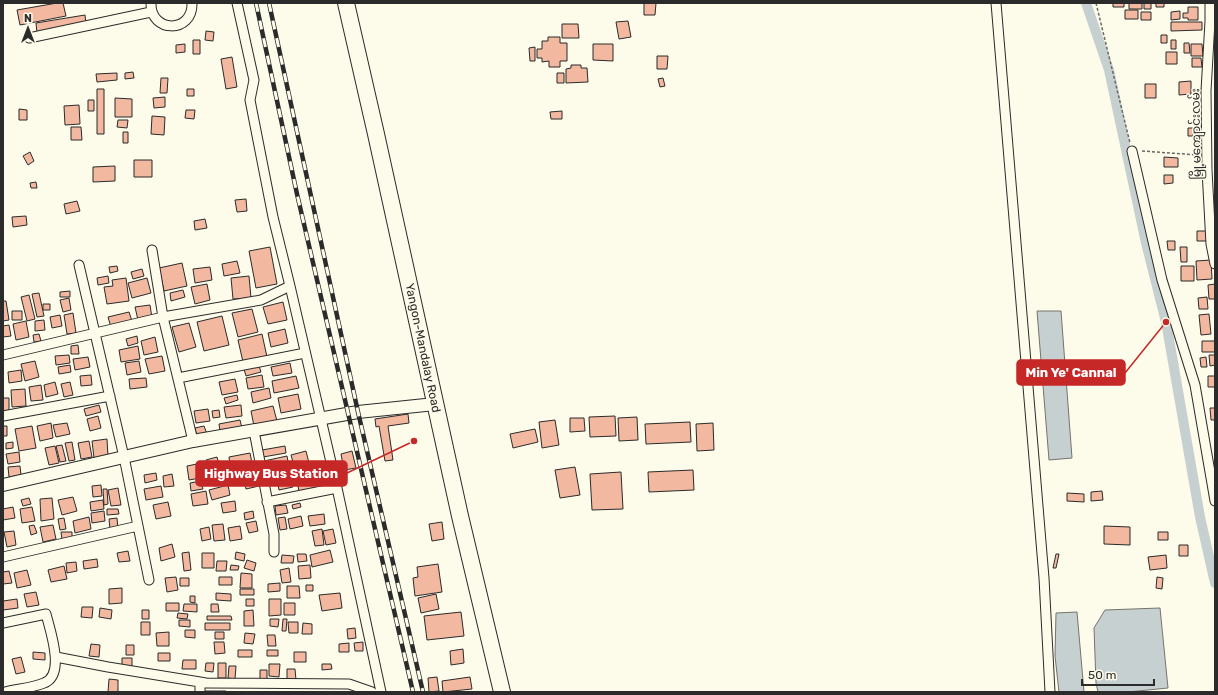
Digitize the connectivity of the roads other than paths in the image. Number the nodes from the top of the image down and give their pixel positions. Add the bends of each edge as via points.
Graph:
1 (192, 3) edge
2 (237, 3) edge
3 (346, 3) edge
4 (996, 3) edge
5 (1210, 3) edge
6 (151, 7) edge
7 (29, 38) dead end
8 (1211, 114) edge
9 (1132, 151) road end
10 (152, 250) dead end
11 (1215, 264) edge
12 (79, 265) dead end
13 (290, 286) junction
14 (163, 317) junction
15 (95, 334) junction
16 (305, 353) junction
17 (3, 355) edge
18 (178, 378) junction
19 (110, 396) junction
20 (435, 404) junction
21 (3, 416) edge
22 (321, 419) junction
23 (254, 431) junction
24 (193, 441) junction
25 (124, 457) junction
26 (3, 484) edge
27 (337, 488) junction
28 (1215, 501) edge
29 (267, 502) junction
30 (138, 526) junction
31 (274, 552) dead end
32 (3, 557) edge
33 (149, 580) dead end
34 (3, 622) edge
35 (56, 657) junction
36 (200, 682) junction
37 (5, 692) edge
38 (200, 692) edge
39 (372, 692) edge
40 (381, 692) edge
41 (502, 692) edge
42 (1050, 692) edge

1 - 6 street via 187,20 174,26 160,23
2 - 13 street via 254,80 250,100 273,218
3 - 20 highway, Yangon-Mandalay Road
4 - 42 street via 1044,578
5 - 8 street, မြို့မကျောင်းလမ်း via 1206,91
6 - 7 street
8 - 11 street, မြို့မကျောင်းလမ်း via 1207,156 1211,244
9 - 28 street via 1162,280 1195,385
10 - 14 street
12 - 15 street
13 - 14 street via 261,300
13 - 16 street
14 - 15 street
14 - 18 street
15 - 17 street
15 - 19 street
16 - 18 street
16 - 22 street
18 - 24 street
19 - 21 street
19 - 25 street
20 - 22 street via 358,412
20 - 41 highway, Yangon-Mandalay Road
22 - 23 street
22 - 27 street
23 - 24 street
23 - 29 street
24 - 25 street
25 - 26 street
25 - 30 street
27 - 29 street
27 - 40 street
29 - 31 street via 274,534
30 - 32 street
30 - 33 street
34 - 35 street via 46,614
35 - 36 street
35 - 37 street via 53,676 46,683
36 - 38 street
36 - 39 street via 349,684

